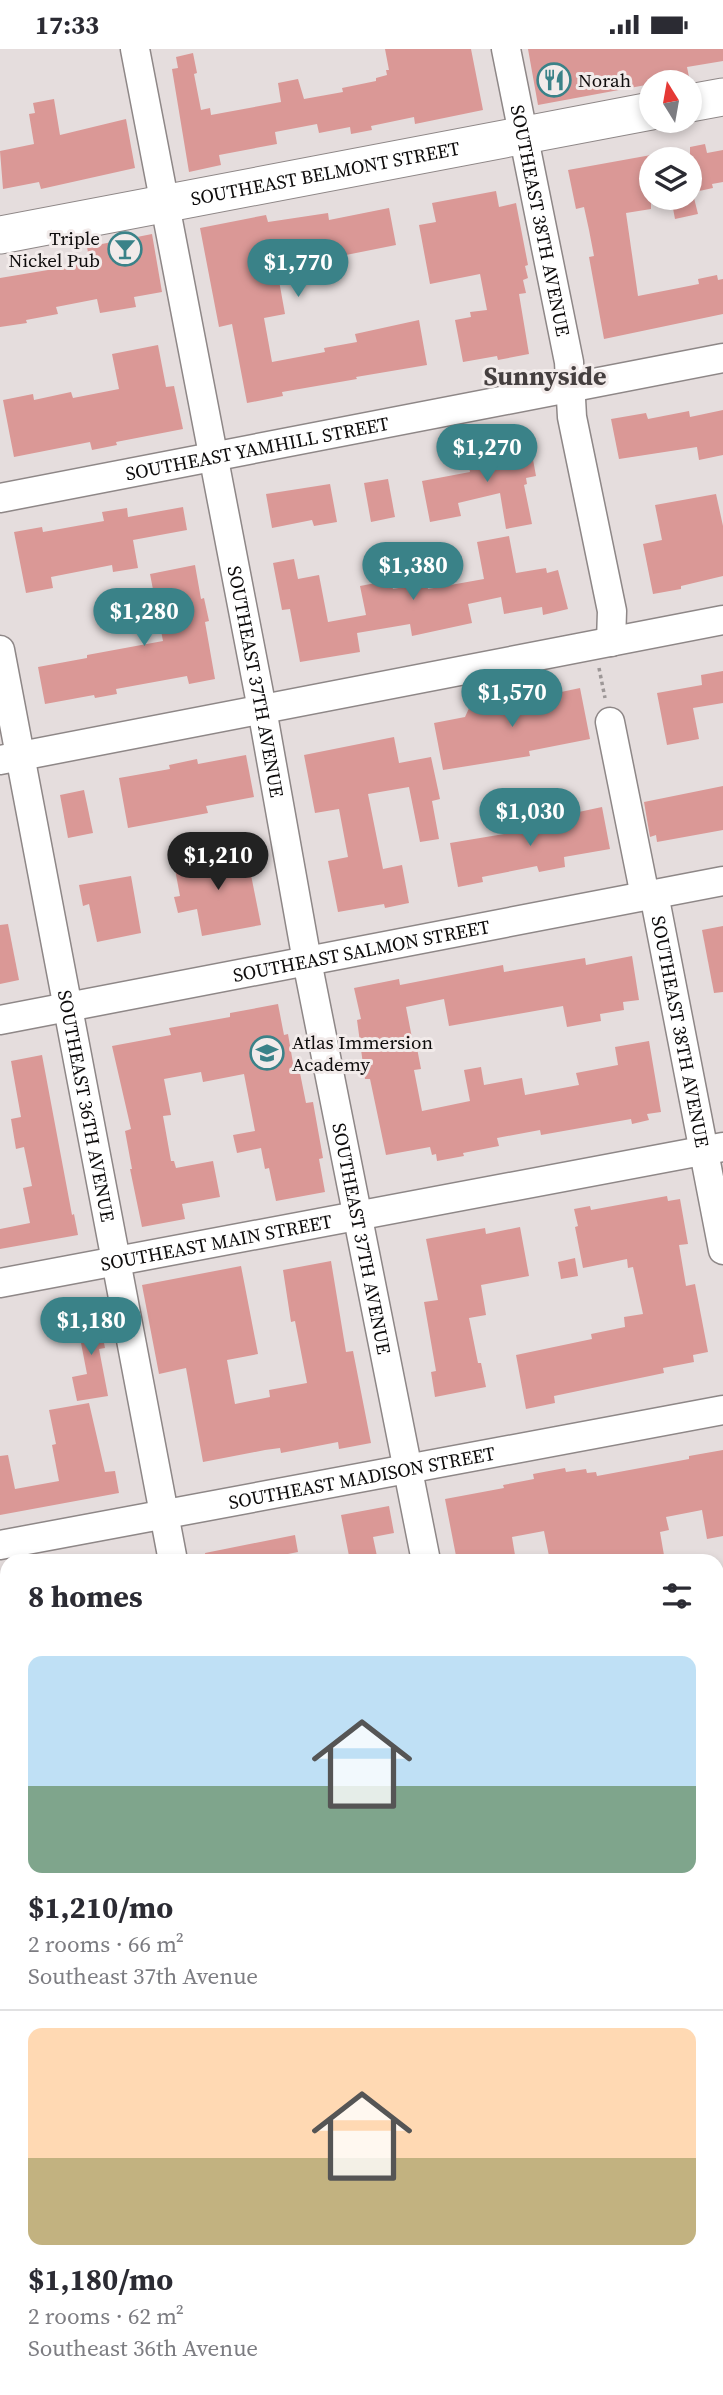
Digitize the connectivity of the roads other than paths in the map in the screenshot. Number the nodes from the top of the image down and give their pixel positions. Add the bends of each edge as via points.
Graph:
1 (135, 49) edge
2 (506, 49) edge
3 (723, 97) edge
4 (702, 101) edge
5 (639, 113) edge
6 (522, 135) junction
7 (165, 204) junction
8 (0, 235) edge
9 (723, 358) edge
10 (571, 387) junction
11 (214, 457) junction
12 (0, 498) edge
13 (723, 620) edge
14 (603, 643) junction
15 (0, 650) edge
16 (262, 709) junction
17 (610, 722) road end
18 (10, 758) edge
19 (723, 881) edge
20 (650, 895) junction
21 (307, 961) junction
22 (66, 1007) junction
23 (0, 1020) edge
24 (713, 1149) edge
25 (358, 1216) junction
26 (723, 1250) edge
27 (116, 1262) junction
28 (0, 1283) edge
29 (723, 1410) edge
30 (408, 1467) junction
31 (164, 1514) junction
32 (0, 1545) edge
33 (172, 1554) edge
34 (425, 1554) edge

1 - 7 street, SOUTHEAST 37TH AVENUE
2 - 6 street, SOUTHEAST 38TH AVENUE
3 - 4 main road
5 - 6 main road, SOUTHEAST BELMONT STREET
6 - 7 main road, SOUTHEAST BELMONT STREET
6 - 10 street, SOUTHEAST 38TH AVENUE
7 - 8 main road, SOUTHEAST BELMONT STREET
7 - 11 street, SOUTHEAST 37TH AVENUE
9 - 10 street, SOUTHEAST YAMHILL STREET
10 - 11 street, SOUTHEAST YAMHILL STREET
10 - 14 street, SOUTHEAST 38TH AVENUE via 572,417 612,611
11 - 12 street, SOUTHEAST YAMHILL STREET
11 - 16 street, SOUTHEAST 37TH AVENUE
13 - 14 street
14 - 16 street
15 - 18 street, SOUTHEAST 36TH AVENUE
16 - 18 street
16 - 21 street, SOUTHEAST 37TH AVENUE
17 - 20 street, SOUTHEAST 38TH AVENUE
18 - 22 street, SOUTHEAST 36TH AVENUE
19 - 20 street, SOUTHEAST SALMON STREET
20 - 21 street, SOUTHEAST SALMON STREET
20 - 24 street, SOUTHEAST 38TH AVENUE
21 - 22 street, SOUTHEAST SALMON STREET
21 - 25 street, SOUTHEAST 37TH AVENUE
22 - 23 street, SOUTHEAST SALMON STREET
22 - 27 street, SOUTHEAST 36TH AVENUE
24 - 25 street, SOUTHEAST MAIN STREET
24 - 26 street, SOUTHEAST 38TH AVENUE
25 - 27 street, SOUTHEAST MAIN STREET
25 - 30 street, SOUTHEAST 37TH AVENUE
27 - 28 street, SOUTHEAST MAIN STREET
27 - 31 street, SOUTHEAST 36TH AVENUE
29 - 30 street, SOUTHEAST MADISON STREET
30 - 31 street, SOUTHEAST MADISON STREET
30 - 34 street, SOUTHEAST 37TH AVENUE
31 - 32 street, SOUTHEAST MADISON STREET
31 - 33 street, SOUTHEAST 36TH AVENUE

